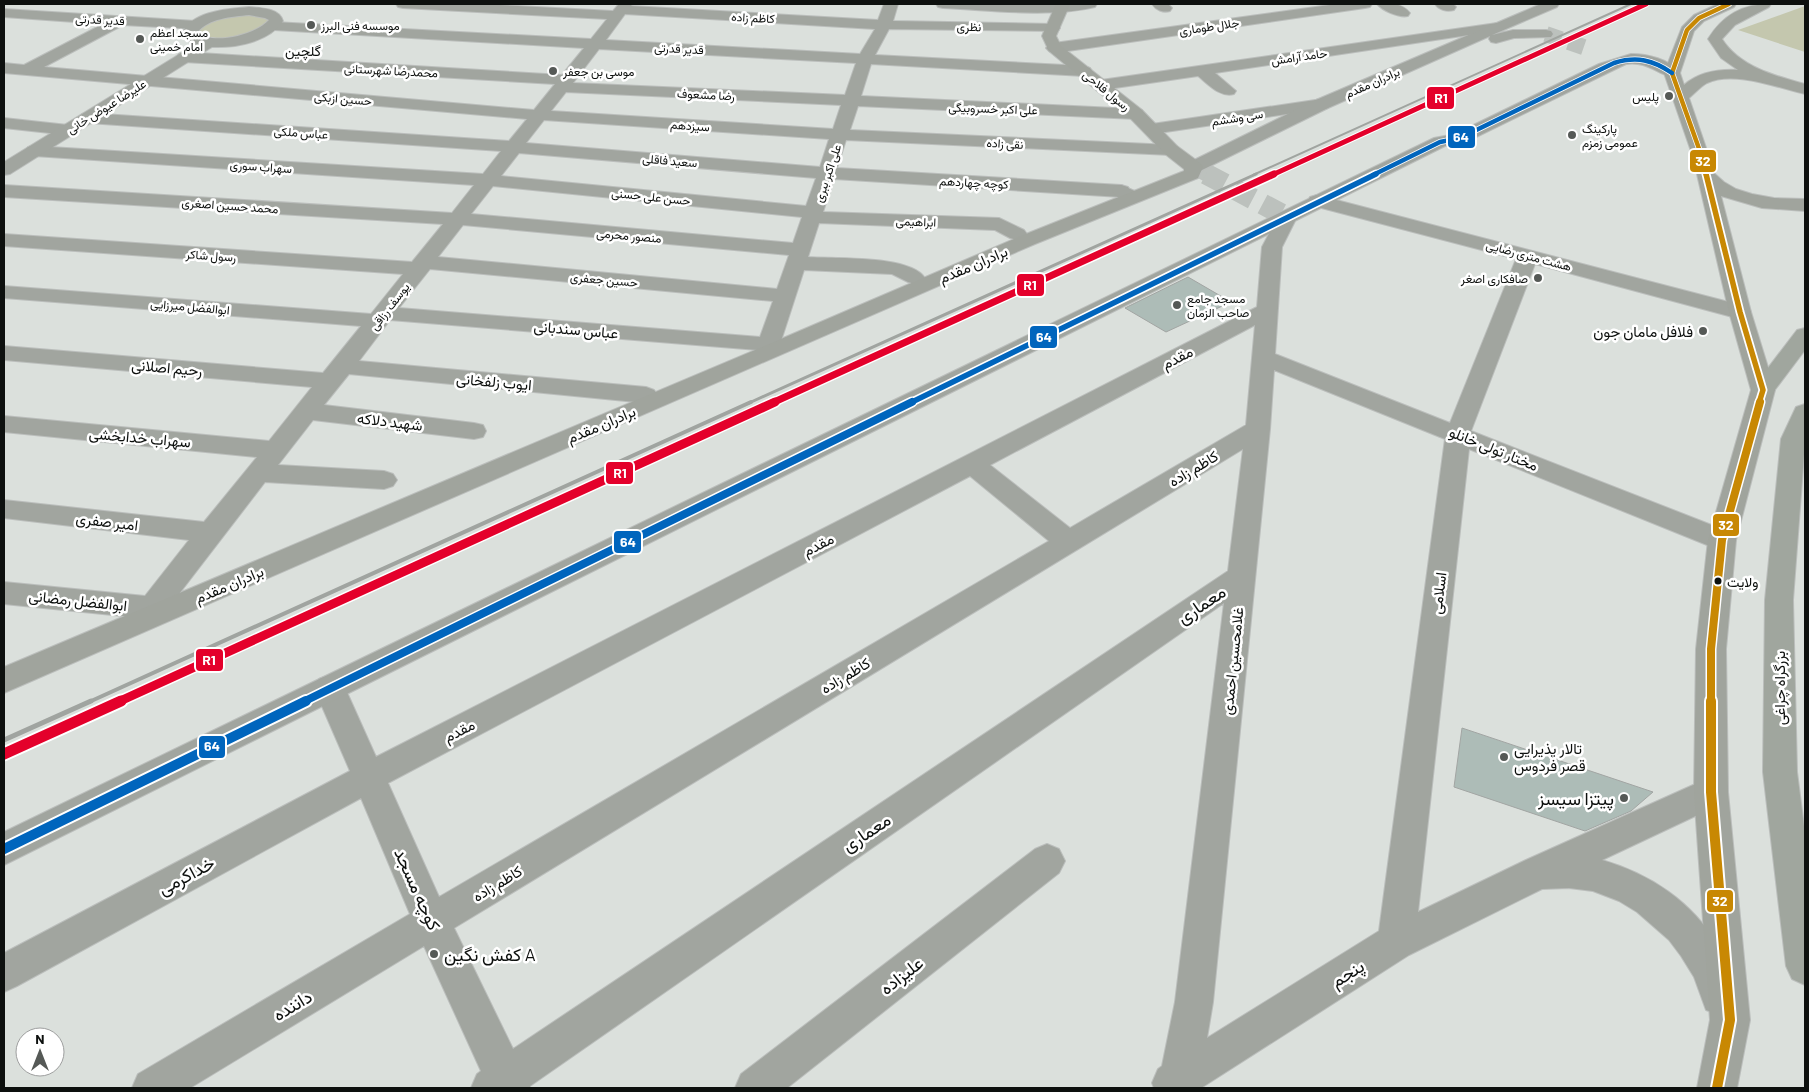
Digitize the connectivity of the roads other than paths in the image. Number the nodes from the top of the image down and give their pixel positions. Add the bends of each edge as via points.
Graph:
1 (272, 4) edge
2 (402, 4) edge
3 (891, 4) edge
4 (944, 4) edge
5 (1363, 4) edge
6 (1384, 4) edge
7 (1552, 4) tunnel mouth
8 (1729, 4) edge
9 (1764, 4) edge
10 (1062, 6) edge
11 (1090, 8) edge
12 (706, 9) edge
13 (622, 10) edge
14 (260, 12) junction
15 (1320, 12) edge
16 (4, 13) edge
17 (1403, 14) dead end
18 (121, 20) junction
19 (196, 25) junction
20 (884, 25) junction
21 (274, 26) junction
22 (1497, 27) junction
23 (1053, 28) junction
24 (1546, 34) tunnel mouth
25 (209, 42) junction
26 (596, 44) junction
27 (1054, 48) junction
28 (1595, 54) dead end
29 (1292, 56) junction
30 (184, 57) junction
31 (865, 59) junction
32 (1205, 66) junction
33 (1337, 66) dead end
34 (4, 68) edge
35 (26, 70) junction
36 (1084, 71) junction
37 (1672, 73) junction
38 (147, 81) junction
39 (1775, 81) junction
40 (564, 84) junction
41 (1101, 85) junction
42 (1805, 89) edge
43 (1302, 90) dead end
44 (1274, 97) dead end
45 (1681, 97) junction
46 (850, 102) junction
47 (1322, 104) junction
48 (1290, 109) junction
49 (1175, 112) dead end
50 (1136, 114) junction
51 (1258, 114) junction
52 (539, 115) junction
53 (88, 118) junction
54 (4, 123) edge
55 (1190, 124) junction
56 (1152, 129) junction
57 (68, 130) junction
58 (840, 135) junction
59 (1440, 142) junction
60 (514, 147) junction
61 (1171, 150) junction
62 (34, 152) junction
63 (1194, 167) junction
64 (4, 170) edge
65 (826, 174) junction
66 (1706, 176) junction
67 (488, 180) junction
68 (4, 191) edge
69 (1127, 194) junction
70 (1317, 201) junction
71 (1805, 204) edge
72 (812, 215) junction
73 (1287, 217) junction
74 (457, 220) junction
75 (1022, 237) junction
76 (4, 240) edge
77 (1528, 255) junction
78 (798, 256) junction
79 (421, 265) junction
80 (919, 281) junction
81 (4, 292) edge
82 (785, 296) junction
83 (1267, 310) junction
84 (1740, 312) junction
85 (380, 317) junction
86 (1805, 335) edge
87 (772, 347) junction
88 (4, 353) edge
89 (1264, 358) junction
90 (336, 374) junction
91 (1764, 390) junction
92 (651, 398) junction
93 (307, 411) junction
94 (1805, 412) edge
95 (4, 424) edge
96 (1258, 429) junction
97 (474, 431) dead end
98 (1458, 434) junction
99 (276, 450) junction
100 (972, 464) junction
101 (258, 473) junction
102 (384, 480) dead end
103 (4, 509) edge
104 (210, 533) junction
105 (1722, 540) junction
106 (1069, 542) junction
107 (1242, 576) junction
108 (4, 593) edge
109 (152, 612) junction
110 (4, 668) edge
111 (4, 680) edge
112 (330, 688) junction
113 (369, 777) junction
114 (1711, 792) junction
115 (4, 849) edge
116 (1047, 861) dead end
117 (1539, 872) junction
118 (432, 922) junction
119 (1396, 942) junction
120 (1805, 966) edge
121 (4, 973) edge
122 (1730, 1020) junction
123 (1172, 1082) edge
124 (502, 1085) edge
125 (152, 1088) edge
126 (755, 1088) edge
127 (1717, 1088) edge

1 - 14 street
2 - 13 street, کاظم زاده
3 - 20 street, علی اکبر ببری
4 - 10 street
5 - 15 street, جلال طوماری
6 - 17 street
7 - 22 street, برادران مقدم
8 - 37 main road via 1699,18 1687,30
9 - 39 main road via 1734,18 1722,27 1716,39 1731,60
10 - 11 street
10 - 23 main road
12 - 13 street, کاظم زاده
12 - 20 street, کاظم زاده via 735,21
13 - 26 street, یوسف رزاقی
14 - 19 street via 226,14
14 - 21 street via 275,17
15 - 27 street, جلال طوماری via 1269,22
16 - 18 street, قدیر قدرتی
18 - 19 street, قدیر قدرتی
18 - 35 street
19 - 25 street via 191,29 192,38
20 - 23 street, نظری
20 - 31 street, علی اکبر ببری
21 - 25 street via 246,38
21 - 26 street, قدیر قدرتی
22 - 29 street, حامد آرامش via 1353,53
22 - 47 street, برادران مقدم
23 - 27 main road via 1049,36
24 - 47 street via 1505,35 1384,88 1360,97
25 - 30 street, علیرضا عیوض خانی
26 - 31 street, قدیر قدرتی
26 - 40 street, یوسف رزاقی
27 - 36 main road, رسول فلاحی
28 - 59 street via 1596,59 1590,64 1445,131
29 - 32 street, حامد آرامش via 1252,68
29 - 33 street
30 - 38 street, علیرضا عیوض خانی
30 - 40 street, محمدرضا شهرستانی
31 - 36 street, قدیر قدرتی
31 - 46 street, علی اکبر ببری
32 - 41 street, حامد آرامش
32 - 51 street via 1233,95
34 - 35 street, حسین ازبکی
35 - 38 street, حسین ازبکی
36 - 41 main road, رسول فلاحی
37 - 45 main road
37 - 59 street via 1651,61 1626,58 1460,138
38 - 52 street, حسین ازبکی
38 - 53 street, علیرضا عیوض خانی
39 - 42 main road
39 - 45 main road via 1745,76 1706,77
40 - 46 street, رضا مشعوف
40 - 52 street, یوسف رزاقی
41 - 50 main road, رسول فلاحی
43 - 47 street
44 - 48 street
45 - 66 main road
46 - 50 street, علی اکبر خسروبیگی
46 - 58 street, علی اکبر ببری
47 - 48 street, سی وششم
47 - 63 street, برادران مقدم
48 - 51 street, سی وششم
49 - 55 street
50 - 56 main road, رسول فلاحی
51 - 55 street, سی وششم
52 - 58 street, سیزدهم
52 - 60 street, یوسف رزاقی
53 - 57 street, علیرضا عیوض خانی
53 - 60 street, عباس ملکی
54 - 57 street
55 - 56 street, سی وششم
56 - 61 main road, رسول فلاحی
57 - 62 street, علیرضا عیوض خانی
58 - 61 street, نقی زاده
58 - 65 street, علی اکبر ببری
59 - 70 street
60 - 65 street, سعید فاقلی
60 - 67 street, یوسف رزاقی
61 - 63 main road, رسول فلاحی
62 - 64 street, علیرضا عیوض خانی
62 - 67 street, سهراب سوری
63 - 69 main road, برادران مقدم via 1192,174
65 - 69 street, کوچه چهاردهم
65 - 72 street, علی اکبر ببری
66 - 71 main road via 1732,194 1766,202
66 - 84 main road
67 - 72 street, حسن علی حسنی
67 - 74 street, یوسف رزاقی
68 - 74 street, محمد حسین اصغری
69 - 75 main road, برادران مقدم
70 - 73 street
70 - 77 street, هشت متری رضایی
72 - 75 street, ابراهیمی via 999,224
72 - 78 street, علی اکبر ببری
73 - 83 street, غلامحسین احمدی via 1272,247
73 - 112 street
74 - 78 street, منصور محرمی
74 - 79 street, یوسف رزاقی
75 - 80 main road, برادران مقدم
76 - 79 street, رسول شاکر
77 - 84 street, هشت متری رضایی
77 - 98 street, اسلامی
78 - 80 street, منصور محرمی via 896,268
78 - 82 street, علی اکبر ببری
79 - 82 street, حسین جعفری
79 - 85 street, یوسف رزاقی
80 - 87 main road, برادران مقدم
81 - 85 street, ابوالفضل میرزایی
82 - 87 street, علی اکبر ببری
83 - 89 street, غلامحسین احمدی
83 - 100 street, مقدم
84 - 91 main road
85 - 87 street, عباس سندبانی
85 - 90 street, یوسف رزاقی
86 - 91 highway
87 - 92 main road, برادران مقدم
88 - 90 street, رحیم اصلانی
89 - 96 street, غلامحسین احمدی
89 - 98 street, مختار تولی خانلو
90 - 92 street, ایوب زلفخانی
90 - 93 street, یوسف رزاقی
91 - 105 main road
92 - 109 main road, برادران مقدم
93 - 97 street, شهید دلاکه
93 - 99 street, یوسف رزاقی
94 - 120 highway, بزرگراه چراغی via 1793,439 1779,600 1780,772
95 - 99 street, سهراب خدابخشی
96 - 106 street, کاظم زاده
96 - 107 street, غلامحسین احمدی
98 - 105 street, مختار تولی خانلو
98 - 119 street, اسلامی
99 - 101 street, یوسف رزاقی
100 - 106 street
100 - 113 street, مقدم
101 - 102 street
101 - 104 street, یوسف رزاقی
103 - 104 street, امیر صفری
104 - 109 street, یوسف رزاقی
105 - 114 main road via 1711,649
106 - 118 street, کاظم زاده
107 - 123 street, غلامحسین احمدی via 1194,1002
107 - 124 street, معماری
108 - 109 street, ابوالفضل رمضانی
109 - 110 main road, برادران مقدم
109 - 111 main road, برادران مقدم
112 - 113 street, کوچه مسجد
112 - 115 street
113 - 118 street, کوچه مسجد
113 - 121 street, خداکرمی
114 - 117 street, پنجم
114 - 122 main road
116 - 126 street, علیزاده
117 - 119 street, پنجم
117 - 122 street, پنجم via 1574,871 1610,879 1644,895 1682,926 1705,960
118 - 124 street, کوچه مسجد
118 - 125 street, داننده
119 - 123 street, پنجم
122 - 127 main road

